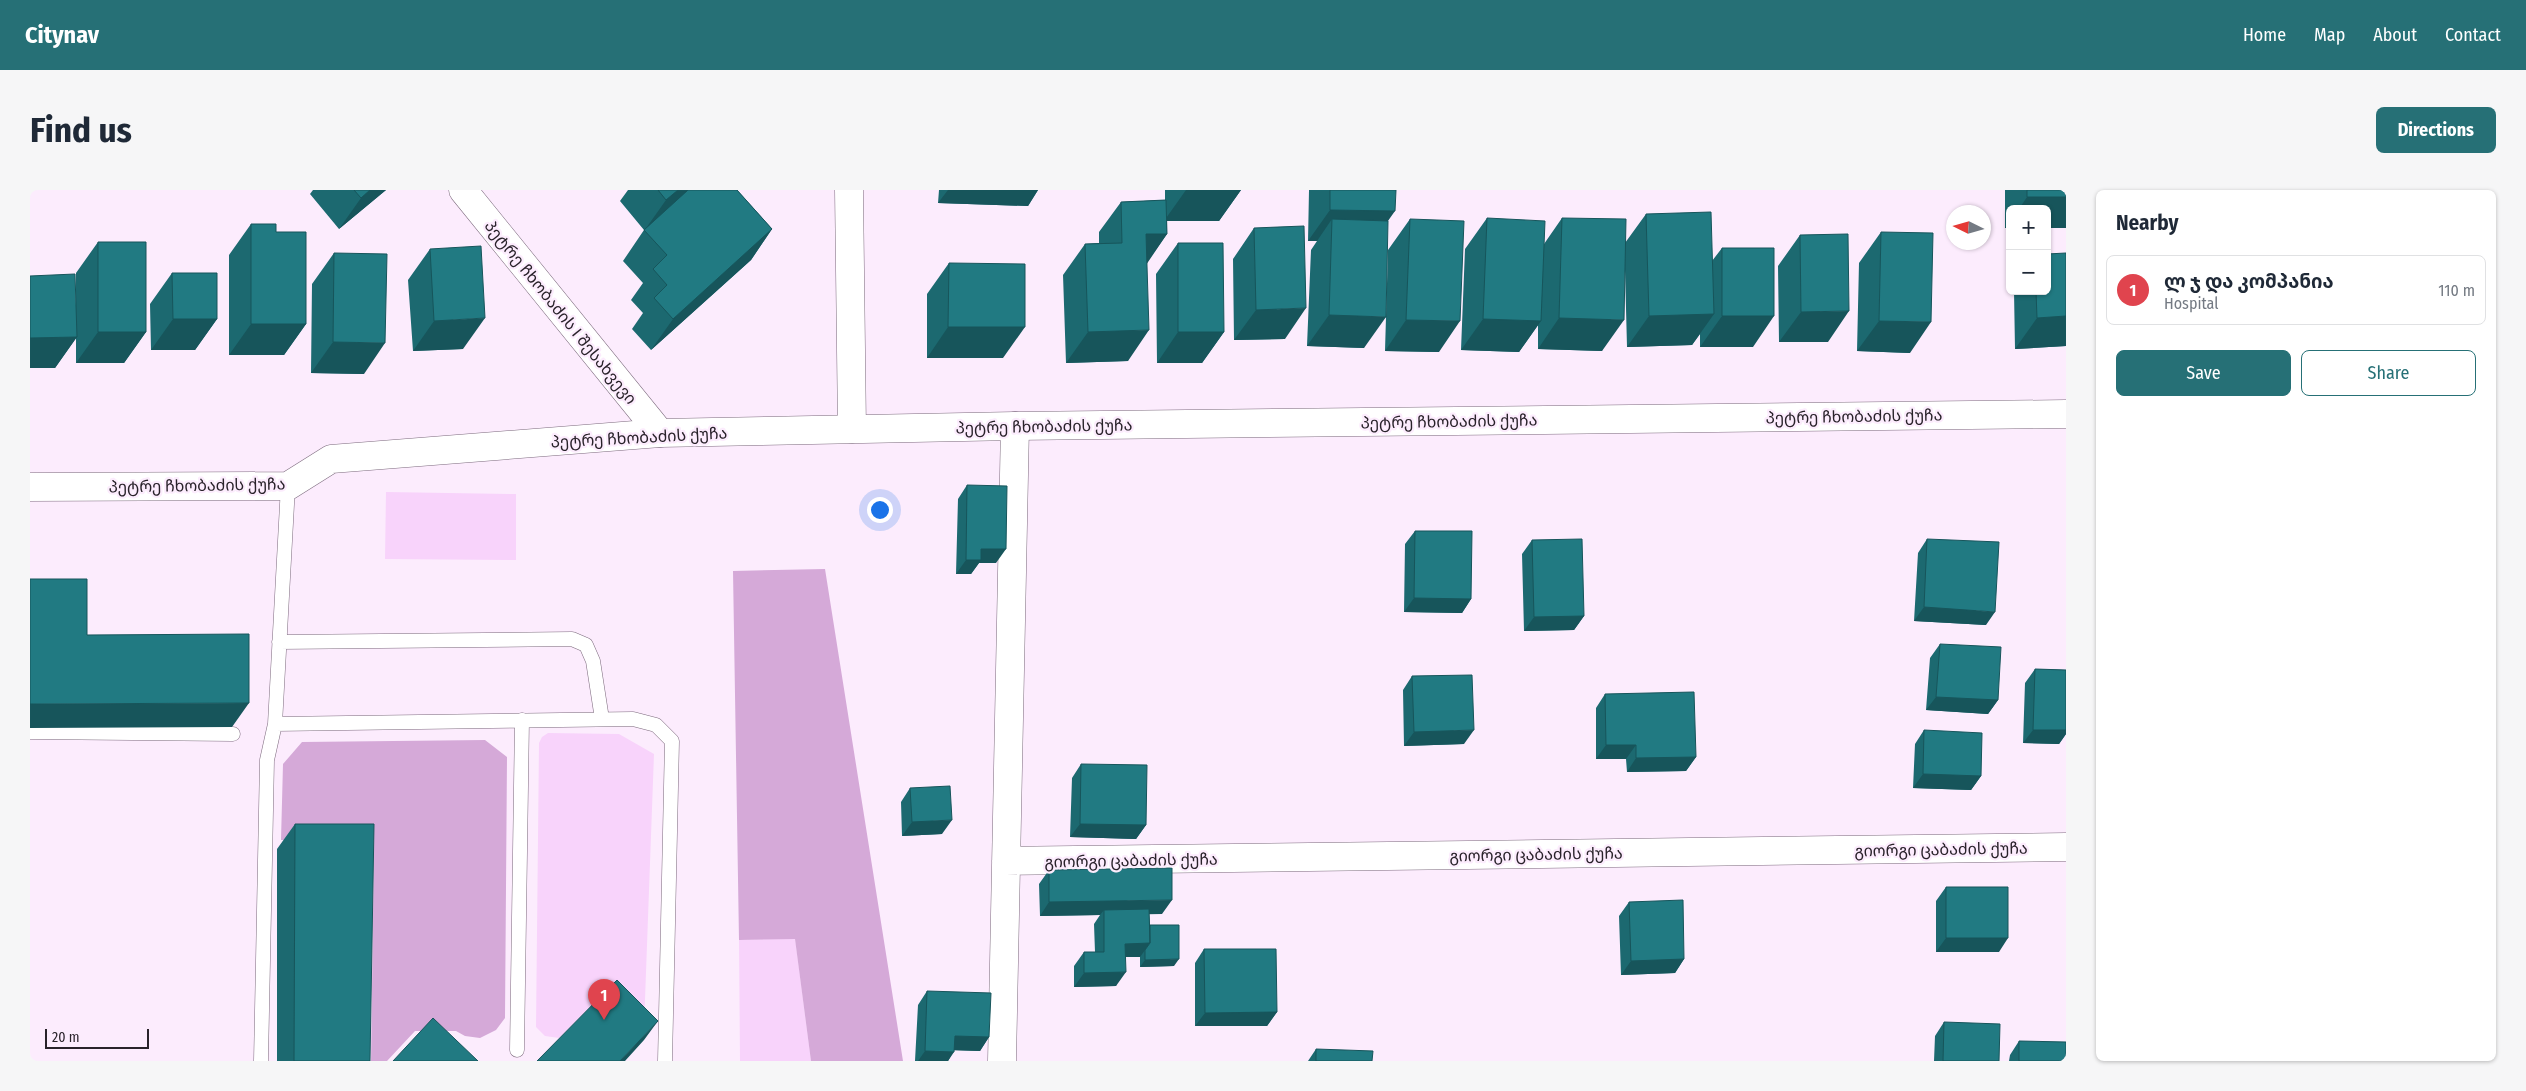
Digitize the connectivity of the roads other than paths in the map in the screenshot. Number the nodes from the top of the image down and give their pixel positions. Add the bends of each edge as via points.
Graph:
1 (463, 190) edge
2 (849, 190) edge
3 (2066, 414) edge
4 (1015, 426) junction
5 (852, 429) junction
6 (660, 433) junction
7 (30, 486) edge
8 (288, 486) junction
9 (279, 642) junction
10 (602, 719) junction
11 (522, 720) junction
12 (275, 724) junction
13 (30, 732) edge
14 (233, 734) dead end
15 (2066, 847) edge
16 (1006, 862) junction
17 (516, 1050) dead end
18 (665, 1060) edge
19 (261, 1061) edge
20 (1002, 1061) edge

1 - 6 street, პეტრე ჩხობაძის I შესახვევი
2 - 5 street
3 - 4 street, პეტრე ჩხობაძის ქუჩა
4 - 5 street, პეტრე ჩხობაძის ქუჩა
4 - 16 street
5 - 6 street, პეტრე ჩხობაძის ქუჩა
6 - 8 street, პეტრე ჩხობაძის ქუჩა via 331,460
7 - 8 street, პეტრე ჩხობაძის ქუჩა
8 - 9 lane
9 - 10 lane via 572,639 586,645 593,661
9 - 12 lane
10 - 11 lane
10 - 18 lane via 633,719 656,725 672,741
11 - 12 lane
11 - 17 lane
12 - 19 lane via 267,760
13 - 14 lane
15 - 16 street, გიორგი ცაბაძის ქუჩა
16 - 20 street

